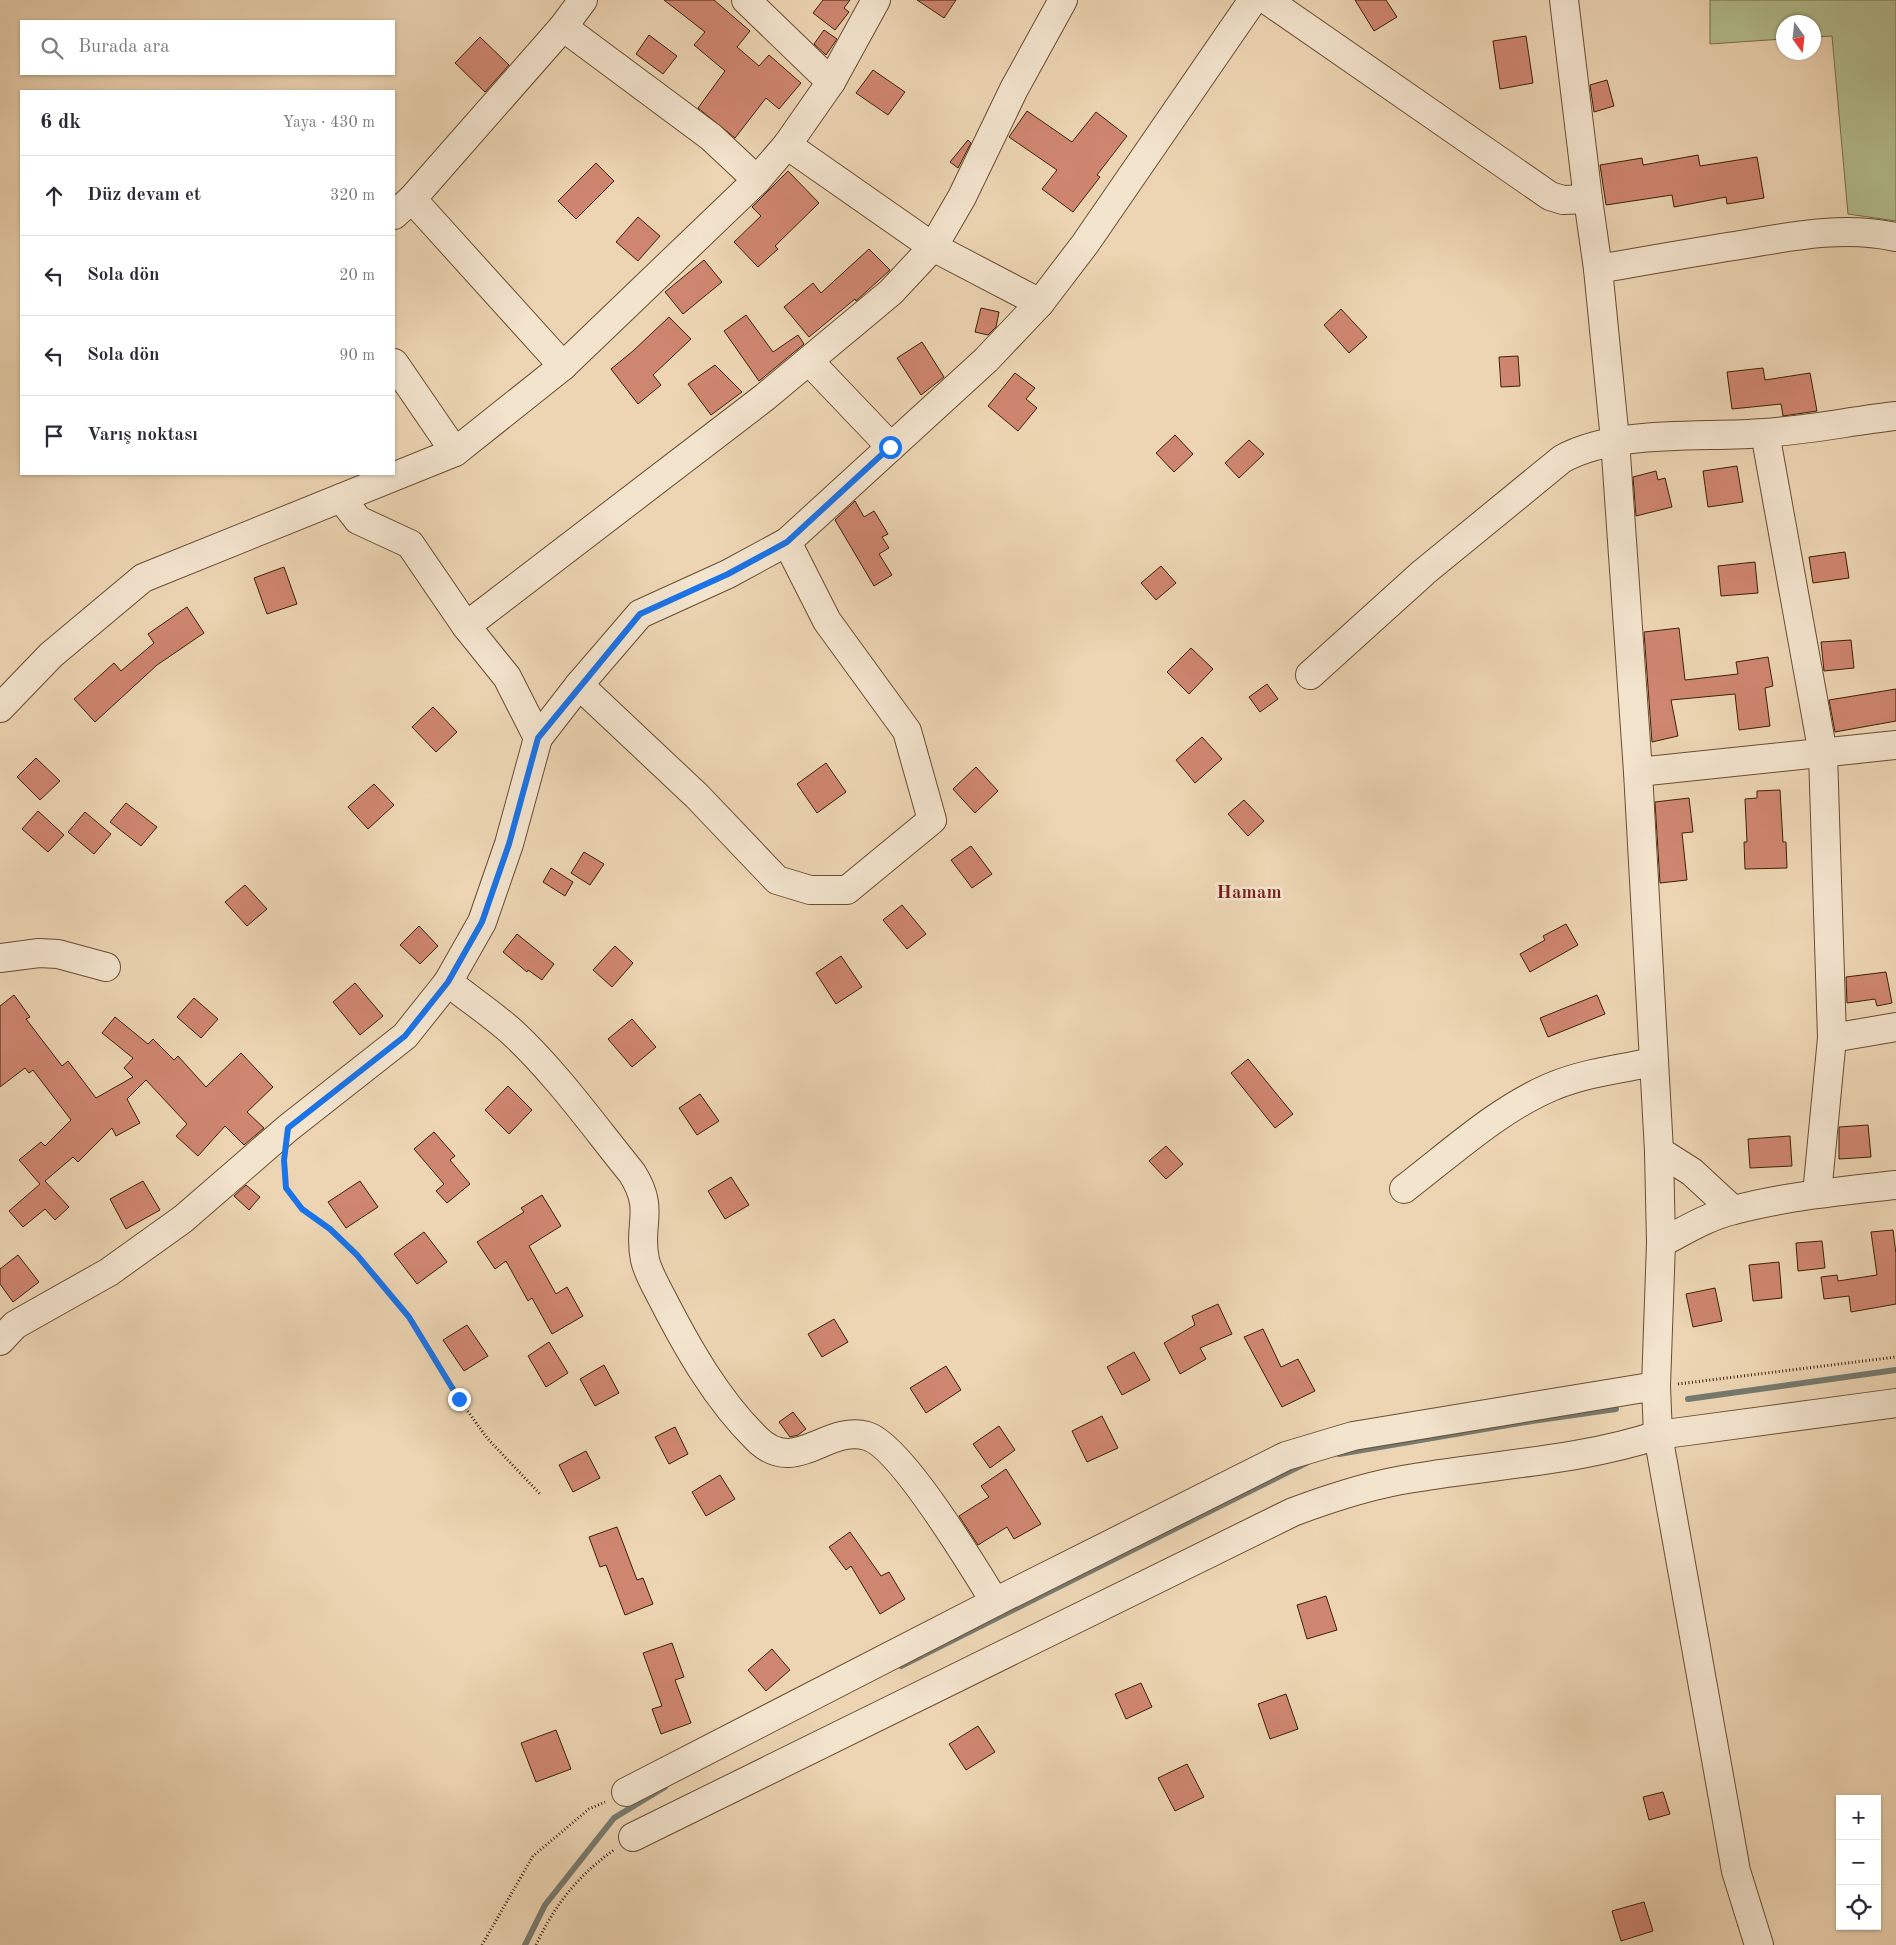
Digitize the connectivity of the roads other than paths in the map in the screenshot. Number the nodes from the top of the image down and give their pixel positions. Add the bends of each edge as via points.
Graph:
1 (582, 0) edge
2 (746, 0) edge
3 (876, 0) edge
4 (1063, 0) edge
5 (1253, 0) edge
6 (1267, 0) edge
7 (1564, 0) edge
8 (563, 27) junction
9 (831, 82) junction
10 (787, 145) junction
11 (757, 180) junction
12 (1588, 199) junction
13 (403, 207) edge
14 (1896, 238) edge
15 (933, 247) junction
16 (1598, 269) junction
17 (1040, 304) junction
18 (809, 361) junction
19 (395, 364) edge
20 (563, 366) junction
21 (1896, 416) edge
22 (1765, 433) junction
23 (1615, 440) junction
24 (890, 447) junction
25 (455, 452) junction
26 (342, 498) junction
27 (787, 542) junction
28 (466, 626) junction
29 (1310, 675) dead end
30 (580, 685) junction
31 (0, 708) edge
32 (538, 738) junction
33 (1896, 745) edge
34 (1823, 754) junction
35 (1638, 772) junction
36 (0, 958) edge
37 (106, 967) dead end
38 (448, 982) junction
39 (1896, 1027) edge
40 (1832, 1038) junction
41 (1654, 1062) junction
42 (1659, 1151) junction
43 (1896, 1186) edge
44 (1404, 1189) dead end
45 (1817, 1194) junction
46 (1733, 1210) junction
47 (1661, 1244) junction
48 (0, 1341) edge
49 (1656, 1386) junction
50 (1896, 1403) edge
51 (1658, 1435) junction
52 (995, 1602) junction
53 (626, 1792) road end
54 (633, 1837) road end
55 (1758, 1945) edge

1 - 8 street
2 - 9 street
3 - 9 street
4 - 15 street
5 - 17 street
6 - 12 street via 1550,196 1563,200
7 - 12 street
8 - 11 street via 711,137
8 - 13 street
9 - 10 street
10 - 11 street
10 - 15 street
11 - 20 street
12 - 16 street
13 - 20 street
14 - 16 street via 1871,232 1790,236
15 - 17 street
15 - 18 street via 891,292
16 - 23 street
17 - 24 street via 986,360
18 - 24 street
18 - 28 street
19 - 25 street
20 - 25 street
21 - 22 street
22 - 23 street
22 - 34 street
23 - 29 street via 1578,450 1562,459 1424,572
23 - 35 street
24 - 27 street
25 - 26 street
26 - 28 street via 358,520 410,544
26 - 31 street via 143,578 51,656
27 - 30 street via 728,574 640,614
27 - 30 street via 827,620 908,731 932,820 847,890 810,890 777,880 697,796
28 - 32 street via 506,677
30 - 32 street
32 - 38 street via 509,844 482,922
33 - 34 street
34 - 35 street
34 - 40 street
35 - 41 street
36 - 37 street via 58,954
38 - 48 street via 405,1036 288,1128 183,1219 109,1272 15,1326
38 - 52 street via 530,1050 632,1173 639,1184 646,1210 644,1246 650,1274 692,1352 756,1439 773,1450 791,1454 847,1434 867,1436 882,1444 937,1510
39 - 40 street
40 - 45 street
41 - 42 street
41 - 44 street via 1576,1078 1529,1097 1507,1110
42 - 46 street via 1692,1172
42 - 47 street
43 - 45 street
45 - 46 street
46 - 47 street
47 - 49 street
49 - 51 street
49 - 52 street via 1353,1436 1309,1448 1263,1466
50 - 51 street
51 - 54 street via 1590,1453 1384,1484 1324,1500
51 - 55 street via 1736,1871
52 - 53 street

